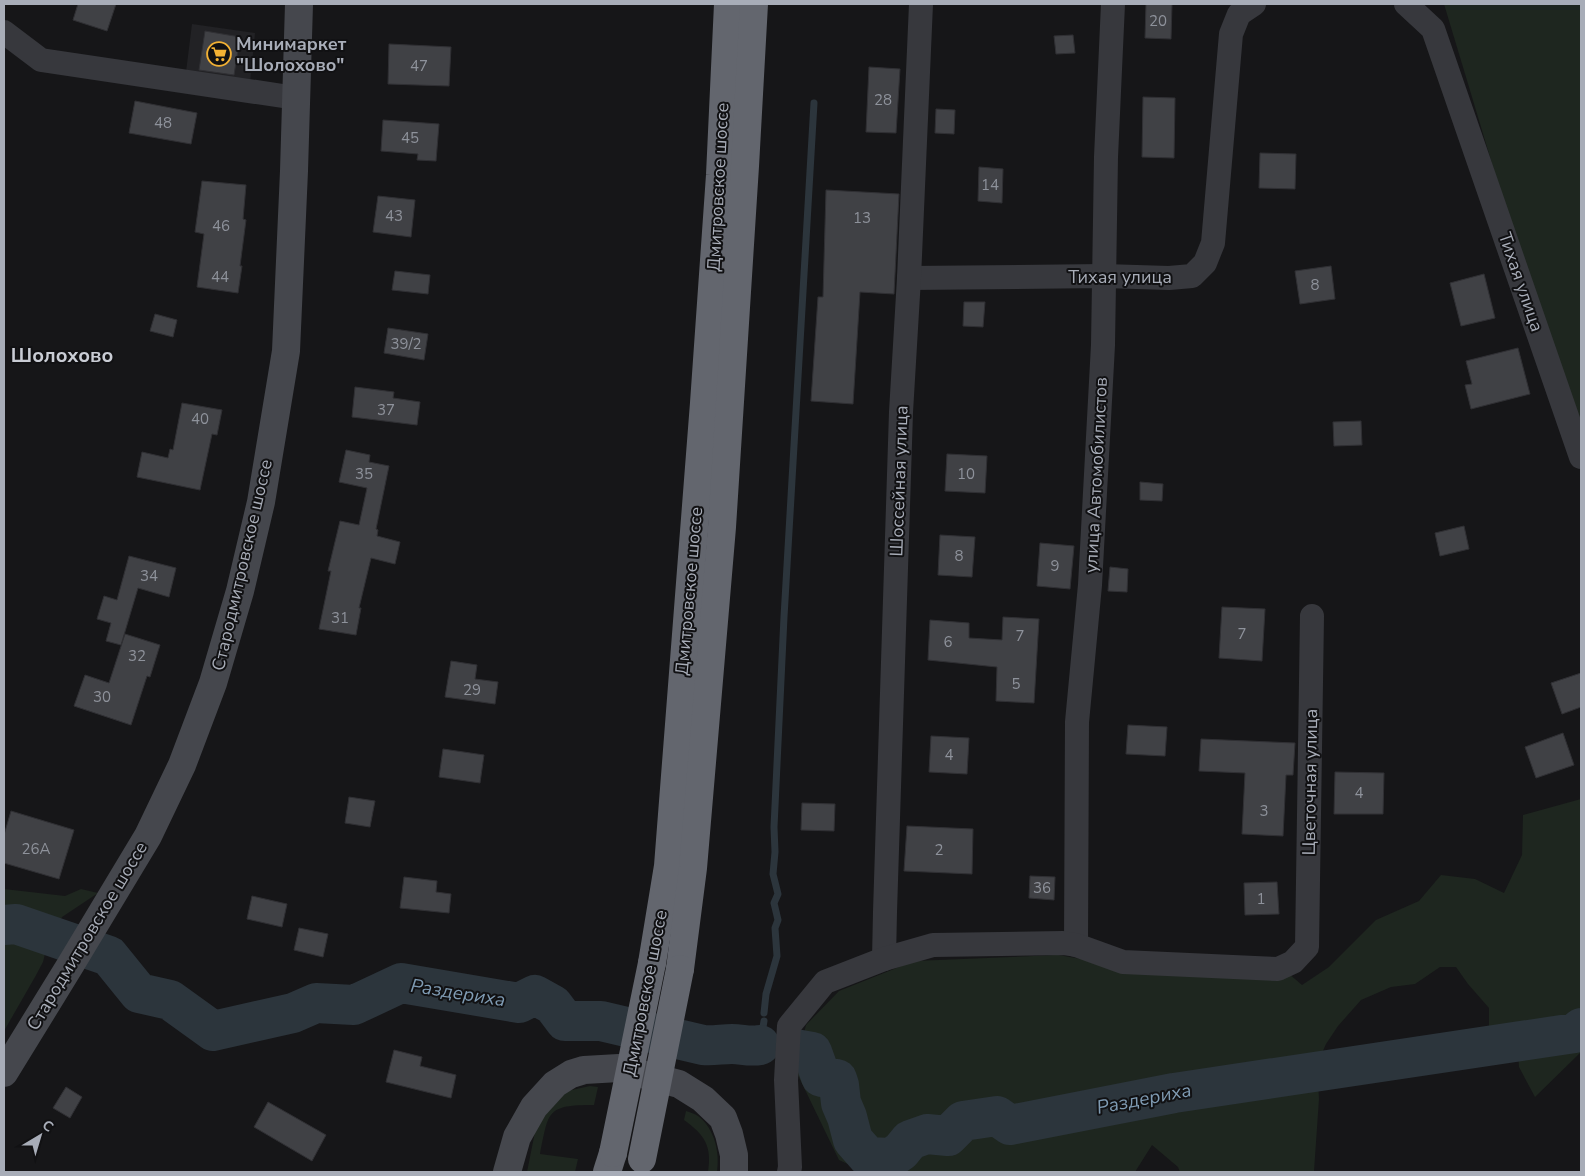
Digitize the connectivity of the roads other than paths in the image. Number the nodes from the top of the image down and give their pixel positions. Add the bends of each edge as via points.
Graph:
1 (299, 4) edge
2 (728, 4) edge
3 (754, 4) edge
4 (921, 4) edge
5 (1113, 4) edge
6 (1254, 4) edge
7 (1406, 4) edge
8 (4, 32) edge
9 (296, 98) junction
10 (1104, 276) junction
11 (909, 278) junction
12 (1581, 457) edge
13 (1312, 616) dead end
14 (1076, 945) junction
15 (884, 959) junction
16 (4, 1073) edge
17 (610, 1162) edge
18 (640, 1166) edge
19 (507, 1172) edge
20 (734, 1172) edge
21 (789, 1172) edge

1 - 9 street, Стародмитровское шоссе
2 - 17 highway, Дмитровское шоссе, bridge via 704,404 668,866 652,963
3 - 18 highway, Дмитровское шоссе, bridge via 722,527 693,868 680,969
4 - 11 street, Шоссейная улица
5 - 10 street, улица Автомобилистов
6 - 10 street, Тихая улица via 1239,14 1231,34 1213,244 1205,263 1192,276
7 - 12 street, Тихая улица via 1433,29
8 - 9 street via 41,60
9 - 16 street, Стародмитровское шоссе via 286,351 261,502 240,592 213,683 182,765 148,836
10 - 11 street, Тихая улица
10 - 14 street, улица Автомобилистов via 1090,585 1077,722
11 - 15 street, Шоссейная улица via 901,422
13 - 14 street, Цветочная улица via 1307,948 1293,962 1278,969 1123,962
14 - 15 street via 932,945
15 - 21 street via 826,982 789,1026 786,1080
19 - 20 street via 517,1137 534,1107 555,1084 584,1070 619,1068 679,1084 703,1099 723,1118 734,1154

